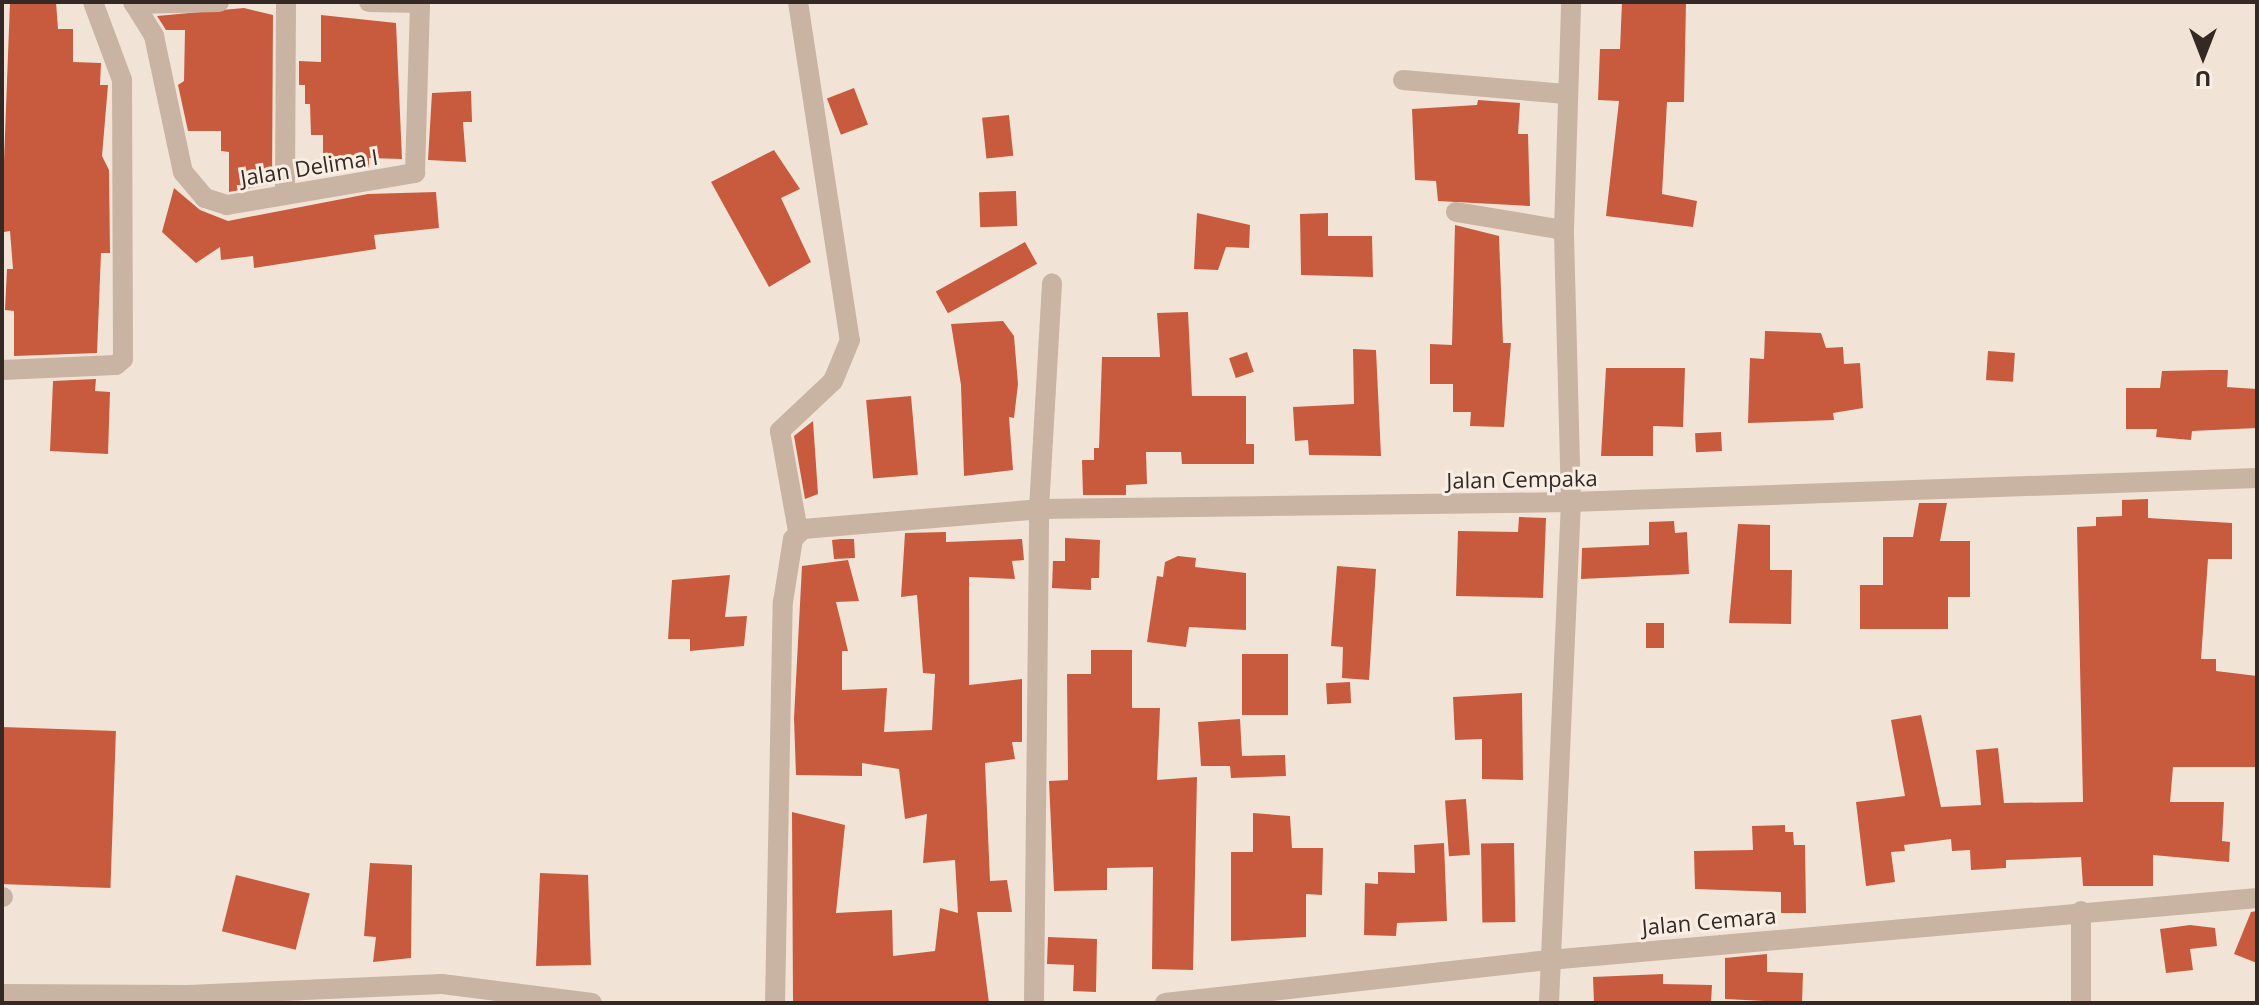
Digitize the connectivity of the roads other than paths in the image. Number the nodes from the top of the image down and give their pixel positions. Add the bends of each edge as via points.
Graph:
1 (93, 2) edge
2 (219, 2) edge
3 (286, 2) edge
4 (369, 2) edge
5 (420, 2) edge
6 (1571, 2) edge
7 (134, 3) edge
8 (800, 12) edge
9 (1403, 80) dead end
10 (1565, 94) junction
11 (285, 193) junction
12 (1456, 212) dead end
13 (1564, 230) junction
14 (1052, 283) dead end
15 (2, 370) edge
16 (2257, 478) edge
17 (1571, 502) junction
18 (1039, 509) junction
19 (796, 535) junction
20 (2257, 898) edge
21 (2081, 911) junction
22 (1549, 960) junction
23 (2, 994) edge
24 (97, 999) edge
25 (1274, 999) edge
26 (592, 1003) edge
27 (775, 1003) edge
28 (1034, 1003) edge
29 (1165, 1003) edge
30 (1549, 1003) edge
31 (2081, 1003) edge

1 - 15 street via 122,80 123,359 116,365
2 - 7 street
3 - 11 street
4 - 5 street
5 - 11 street, Jalan Delima I via 415,173
6 - 10 street
7 - 11 street, Jalan Delima I via 154,36 183,172 191,184 214,204
8 - 19 street via 850,340 833,381 780,431
9 - 10 street
10 - 13 street
12 - 13 street
13 - 17 street
14 - 18 street
16 - 17 street, Jalan Cempaka
17 - 18 street, Jalan Cempaka
17 - 22 street
18 - 19 street, Jalan Cempaka
18 - 28 street
19 - 27 street via 783,602
20 - 21 street, Jalan Cemara
21 - 22 street, Jalan Cemara
21 - 31 street
22 - 25 street, Jalan Cemara
22 - 30 street
23 - 24 street
24 - 26 street via 442,984
25 - 29 street, Jalan Cemara

